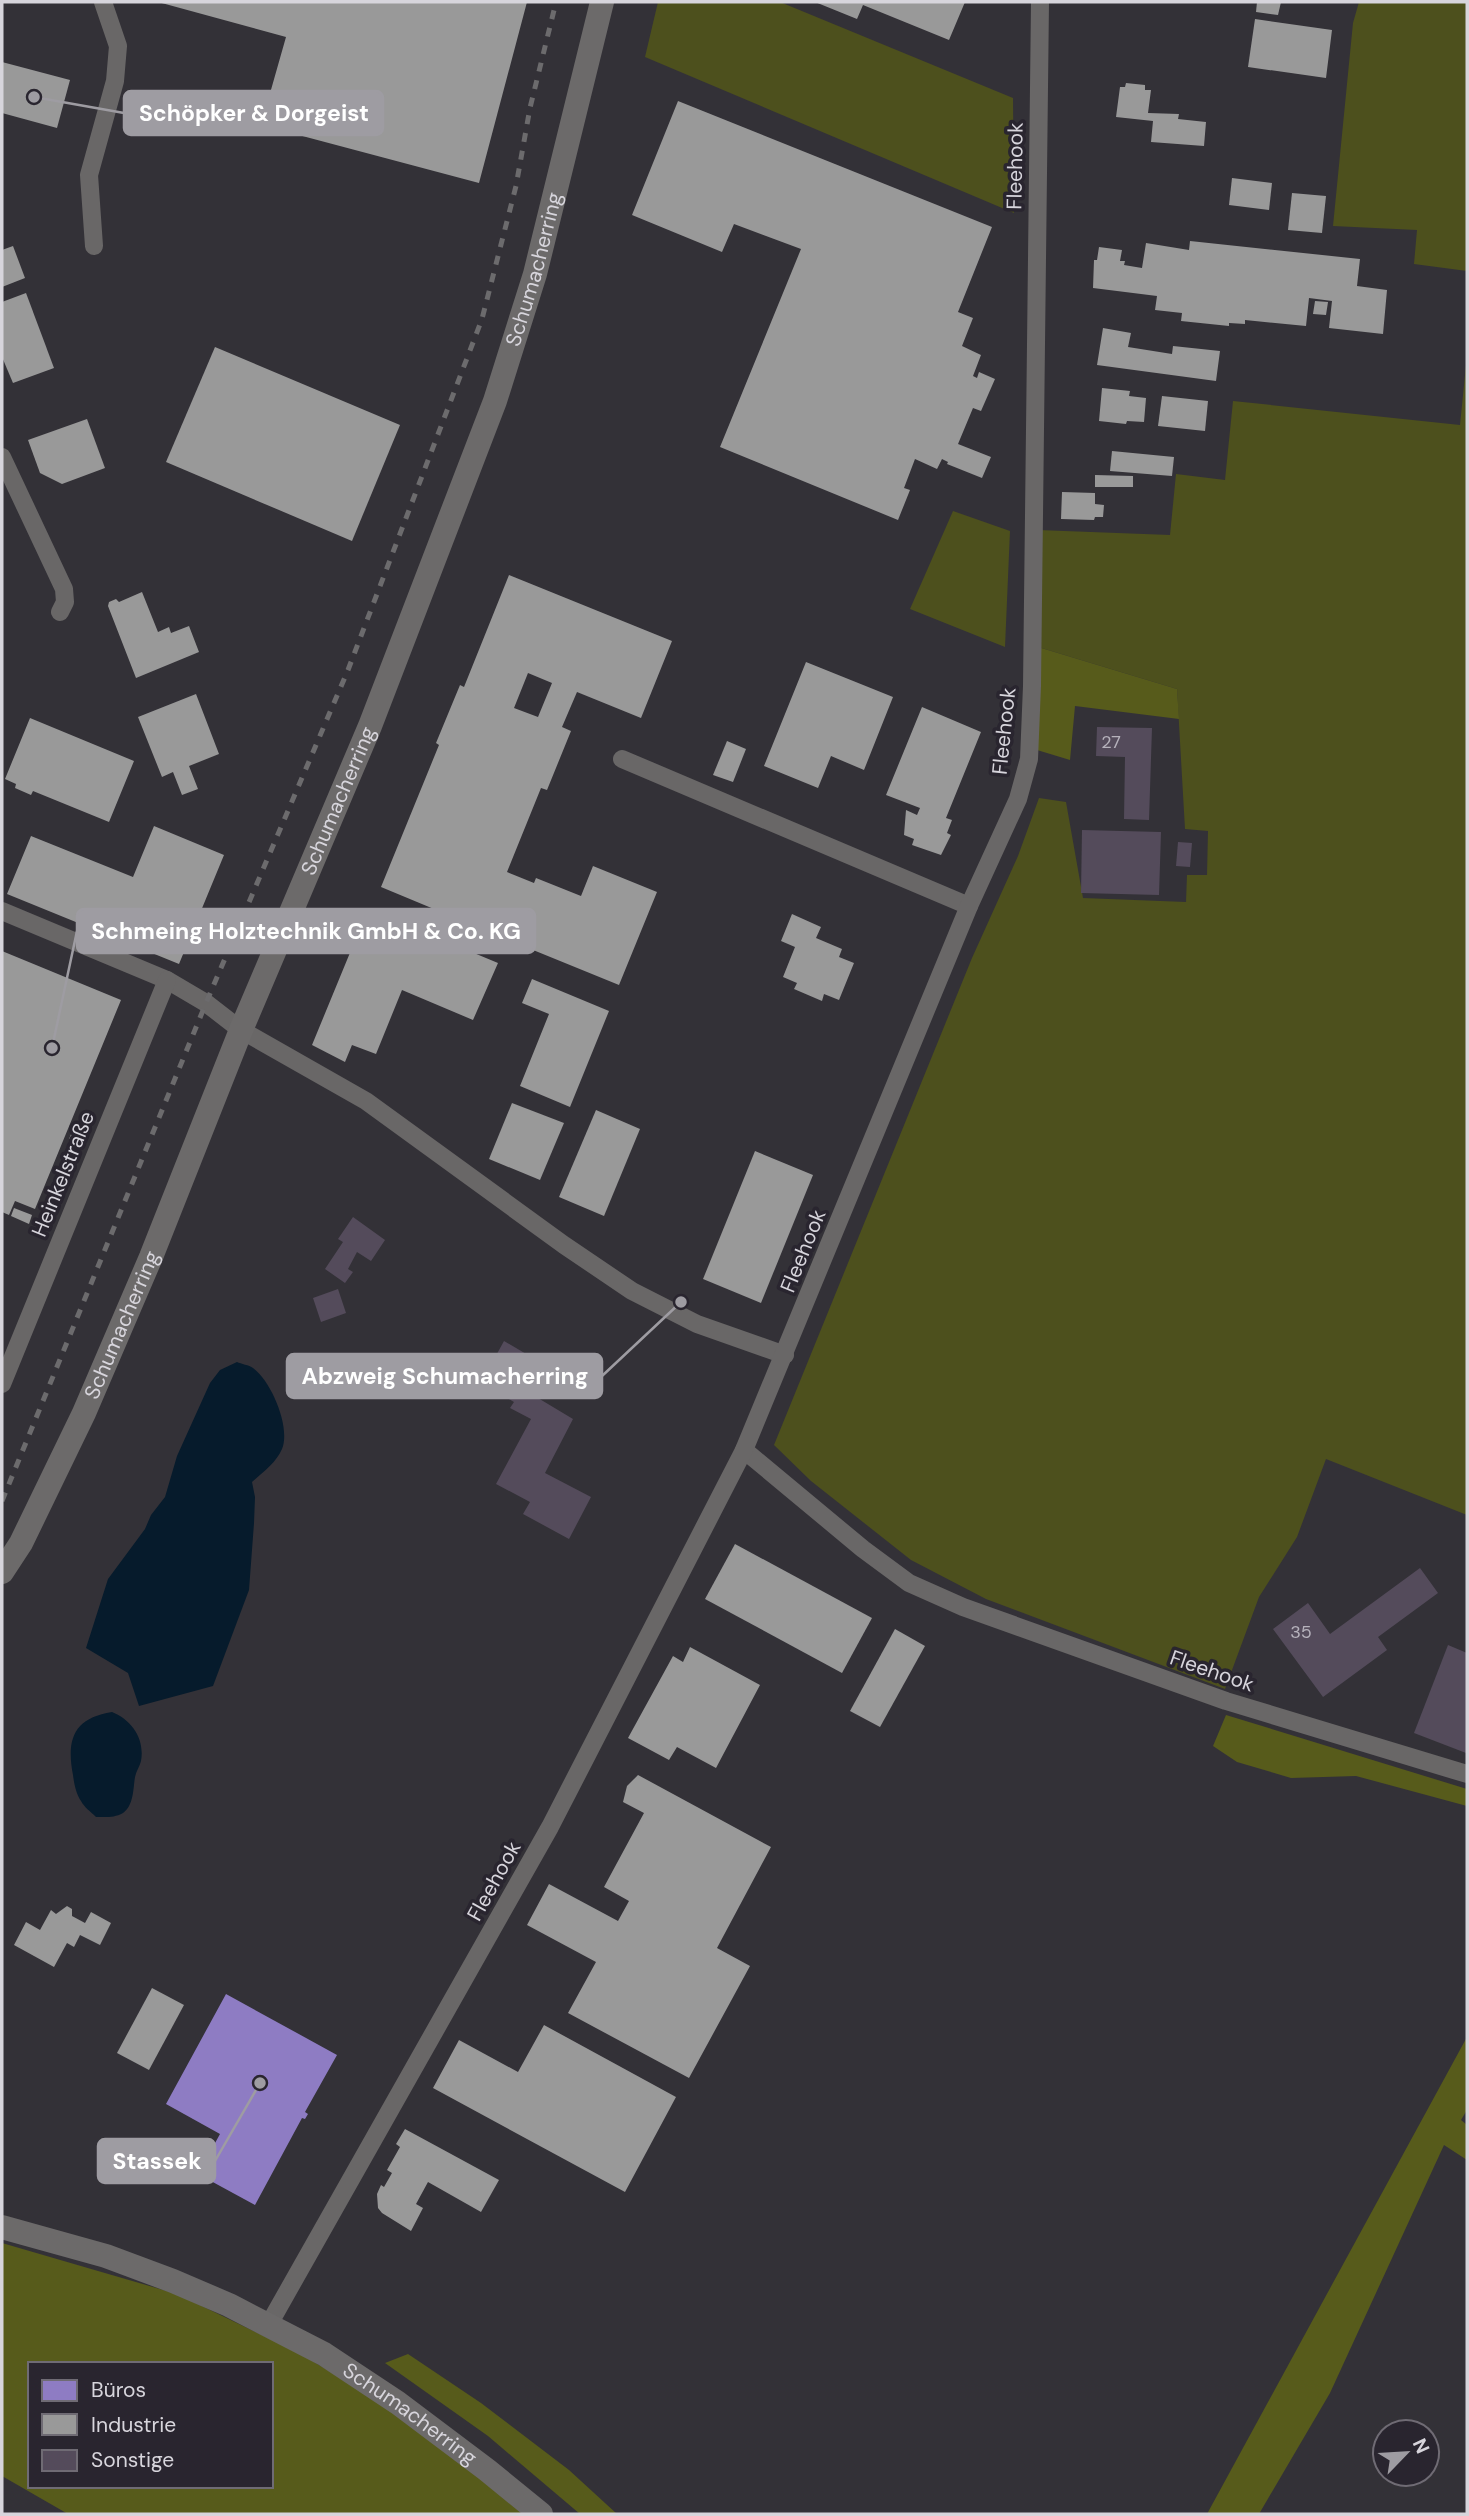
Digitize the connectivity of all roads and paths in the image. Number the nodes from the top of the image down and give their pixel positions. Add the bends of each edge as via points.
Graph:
1 (103, 2) edge
2 (602, 2) edge
3 (1040, 2) edge
4 (94, 246) dead end
5 (2, 457) edge
6 (60, 612) dead end
7 (622, 759) dead end
8 (969, 906) junction
9 (2, 911) edge
10 (167, 980) junction
11 (241, 1030) junction
12 (785, 1356) junction
13 (2, 1384) edge
14 (744, 1450) junction
15 (2, 1572) edge
16 (1467, 1774) edge
17 (2, 2227) edge
18 (268, 2326) junction
19 (541, 2514) edge

1 - 4 street via 118,46 115,81 89,175
2 - 11 main road, Schumacherring via 535,274 495,401 370,726
3 - 8 street, Fleehook via 1029,758 1018,799
5 - 6 street via 64,589
7 - 8 street
8 - 12 street, Fleehook
9 - 10 street
10 - 11 street
10 - 13 street, Heinkelstraße
11 - 12 street via 366,1101 632,1291 697,1324
11 - 15 main road, Schumacherring via 84,1413 21,1543
12 - 14 street, Fleehook
14 - 16 street, Fleehook via 863,1549 920,1588 1226,1701
14 - 18 street, Fleehook via 550,1827
17 - 18 main road, Schumacherring via 106,2256 217,2300
18 - 19 main road, Schumacherring via 324,2354 398,2403

